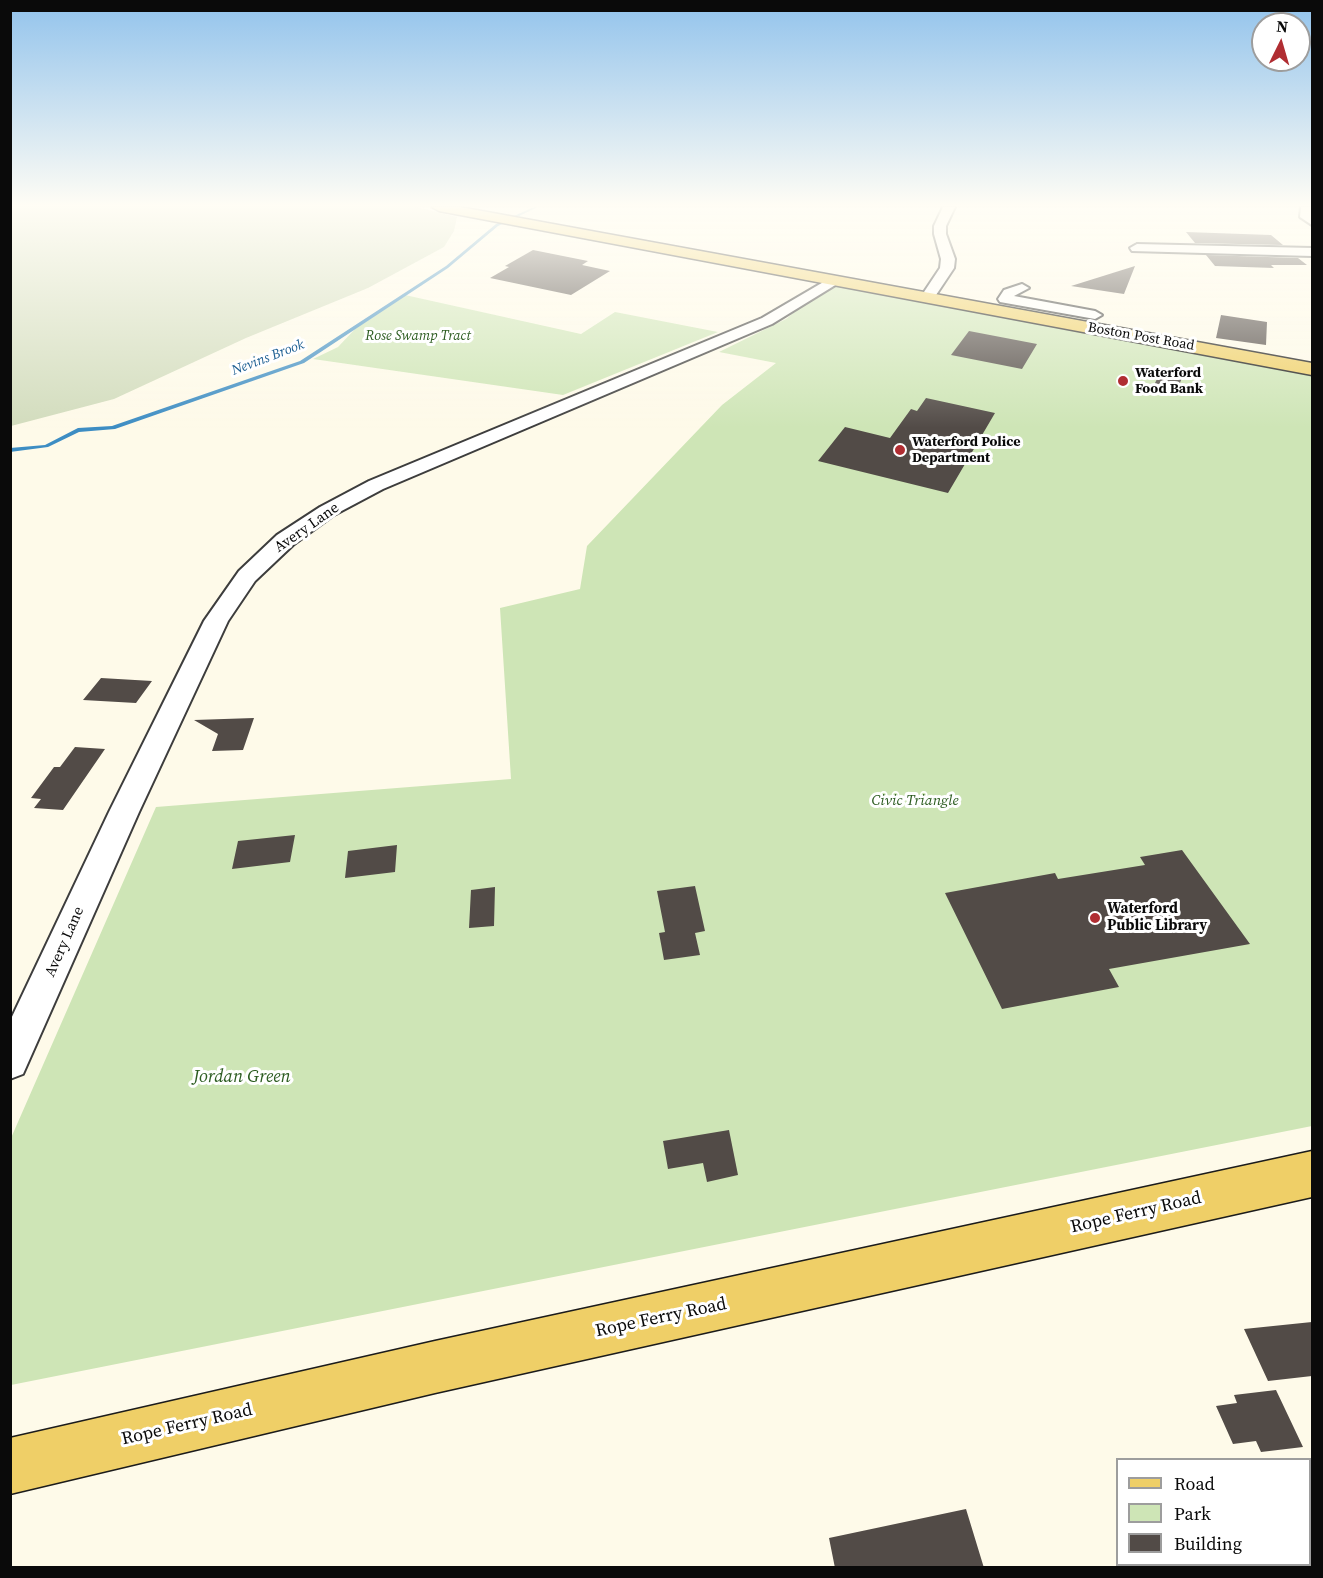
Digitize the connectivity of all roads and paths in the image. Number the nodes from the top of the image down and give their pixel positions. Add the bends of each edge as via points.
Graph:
1 (832, 281) joint
2 (939, 281) edge
3 (1022, 288) dead end
4 (927, 298) junction
5 (1103, 300) dead end
6 (1092, 321) junction
7 (1312, 369) edge
8 (10, 1062) edge
9 (1312, 1174) edge
10 (10, 1466) edge

1 - 4 main road, Boston Post Road
1 - 8 street, Avery Lane via 760,324 376,485 327,511 285,540 247,576 216,621
2 - 4 street
3 - 6 street via 1005,299
4 - 6 main road, Boston Post Road
5 - 6 street
6 - 7 main road, Boston Post Road
9 - 10 main road, Rope Ferry Road via 435,1367

